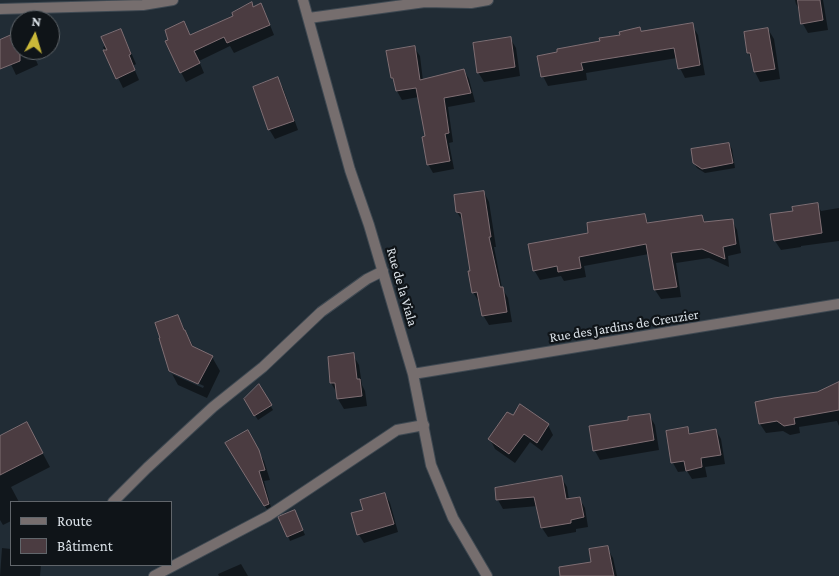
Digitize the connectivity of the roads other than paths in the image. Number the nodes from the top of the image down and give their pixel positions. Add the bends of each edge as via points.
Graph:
1 (173, 0) edge
2 (303, 0) edge
3 (488, 0) edge
4 (0, 9) edge
5 (309, 18) junction
6 (383, 270) junction
7 (839, 304) edge
8 (413, 374) junction
9 (424, 425) junction
10 (114, 501) edge
11 (154, 576) edge
12 (487, 576) edge

1 - 4 street via 143,5
2 - 5 street, Rue de la Viala
3 - 5 street via 425,2
5 - 6 street, Rue de la Viala via 350,170
6 - 8 street, Rue de la Viala
6 - 10 street via 320,312
7 - 8 street, Rue des Jardins de Creuzier
8 - 9 street, Rue de la Viala
9 - 11 street via 397,430 268,516
9 - 12 street, Rue de la Viala via 431,465 453,518

